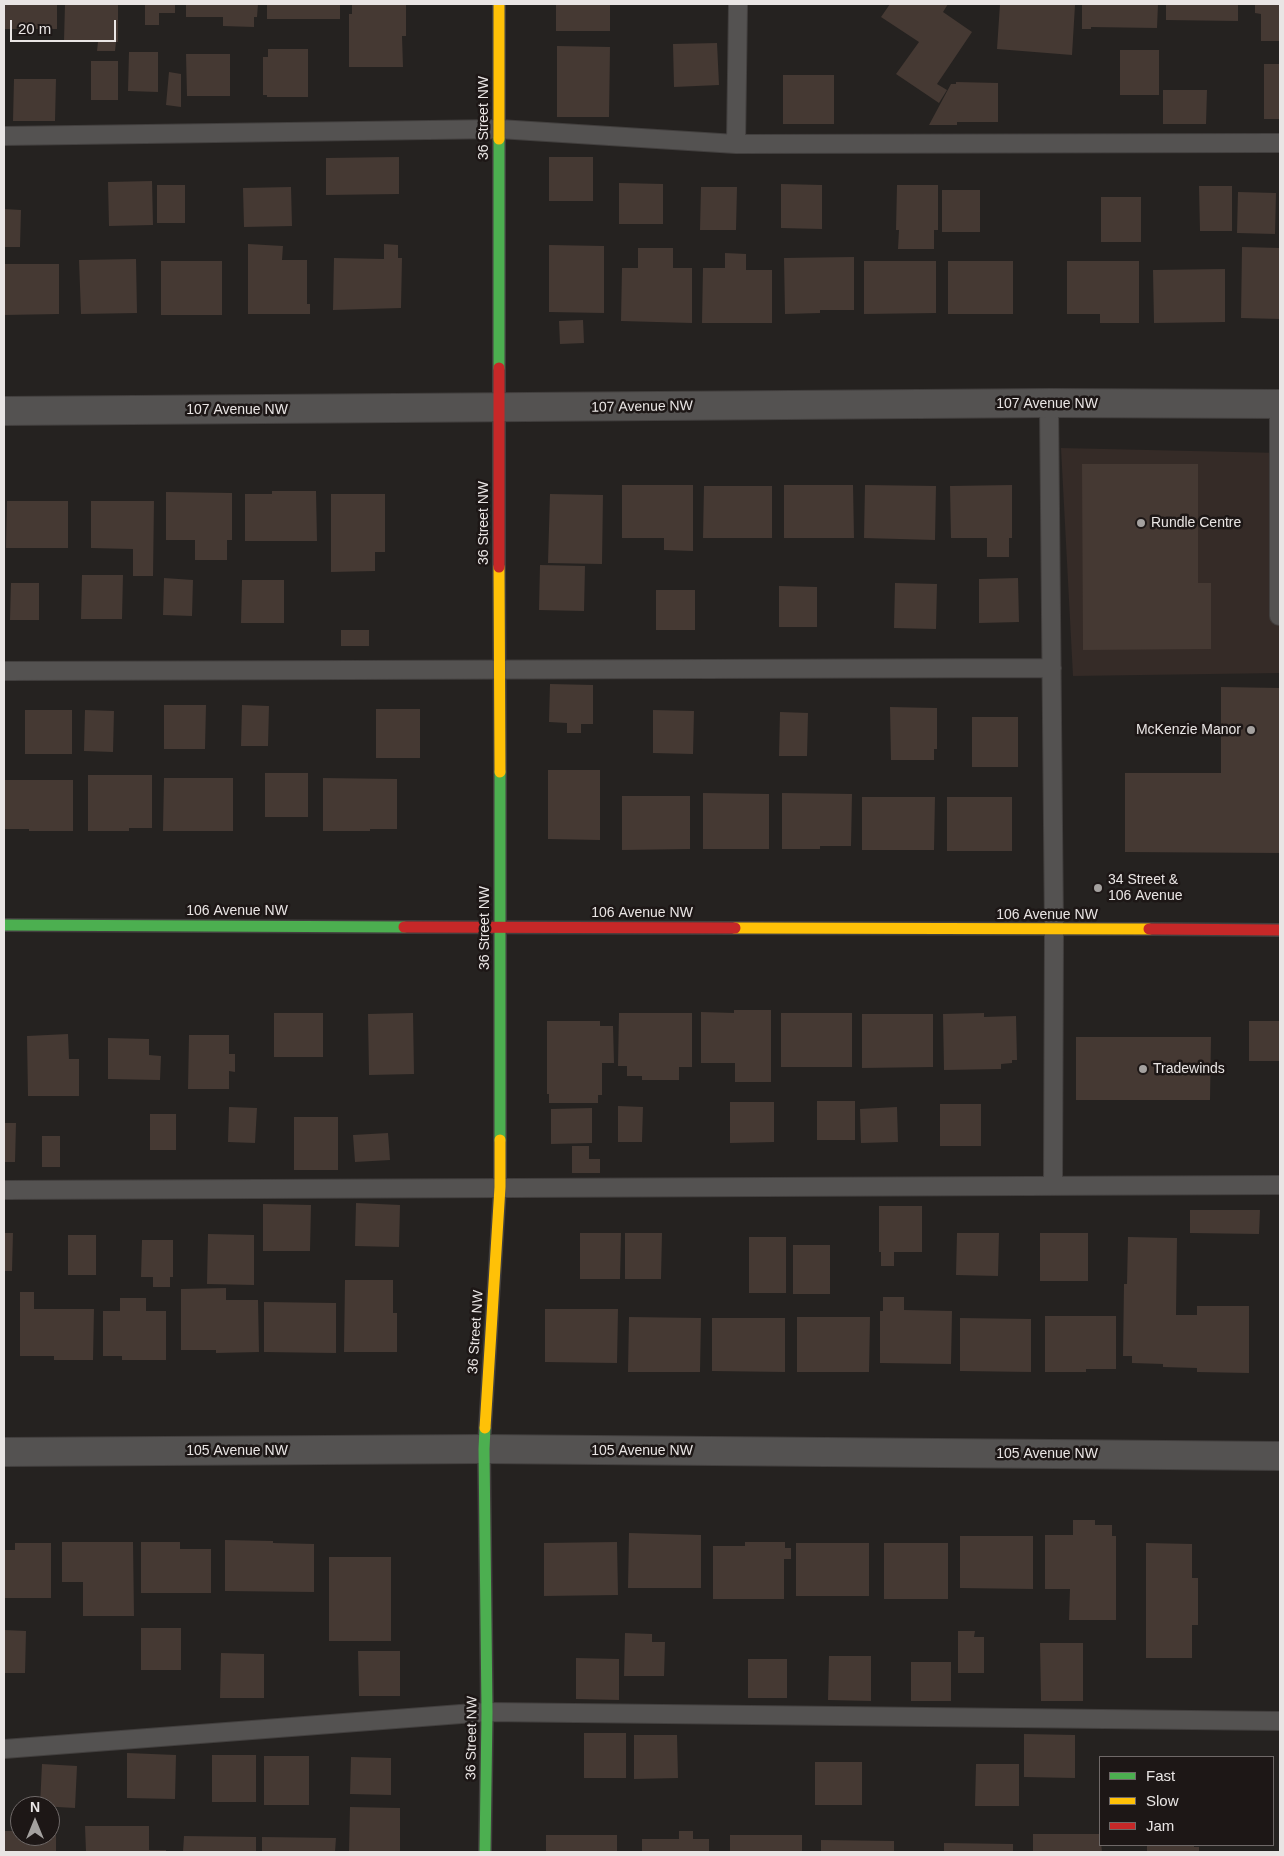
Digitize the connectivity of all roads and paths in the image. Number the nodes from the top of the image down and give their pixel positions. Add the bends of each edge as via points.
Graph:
1 (499, 4) edge
2 (738, 4) edge
3 (499, 129) junction
4 (4, 136) edge
5 (1280, 143) edge
6 (736, 144) junction
7 (1048, 403) junction
8 (1279, 404) edge
9 (499, 408) junction
10 (4, 411) edge
11 (1280, 616) edge
12 (1052, 668) junction
13 (500, 670) junction
14 (4, 671) edge
15 (4, 925) edge
16 (500, 927) junction
17 (1054, 930) junction
18 (1280, 930) edge
19 (1280, 1185) edge
20 (1053, 1186) junction
21 (500, 1187) junction
22 (4, 1190) edge
23 (484, 1449) junction
24 (4, 1452) edge
25 (1280, 1456) edge
26 (487, 1712) junction
27 (1280, 1721) edge
28 (4, 1749) edge
29 (485, 1852) edge

1 - 3 street, 36 Street NW
2 - 6 lane
3 - 4 lane
3 - 6 lane
3 - 9 street, 36 Street NW
5 - 6 lane
7 - 8 street, 107 Avenue NW
7 - 9 street, 107 Avenue NW
7 - 12 lane
8 - 11 lane
9 - 10 street, 107 Avenue NW
9 - 13 street, 36 Street NW
12 - 13 lane
12 - 17 lane
13 - 14 lane
13 - 16 street, 36 Street NW
15 - 16 street, 106 Avenue NW
16 - 17 street, 106 Avenue NW
16 - 21 street, 36 Street NW
17 - 18 street, 106 Avenue NW
17 - 20 lane
19 - 20 lane
20 - 21 lane
21 - 22 lane
21 - 23 street, 36 Street NW
23 - 24 street, 105 Avenue NW
23 - 25 street, 105 Avenue NW
23 - 26 street, 36 Street NW
26 - 27 lane
26 - 28 lane
26 - 29 street, 36 Street NW

